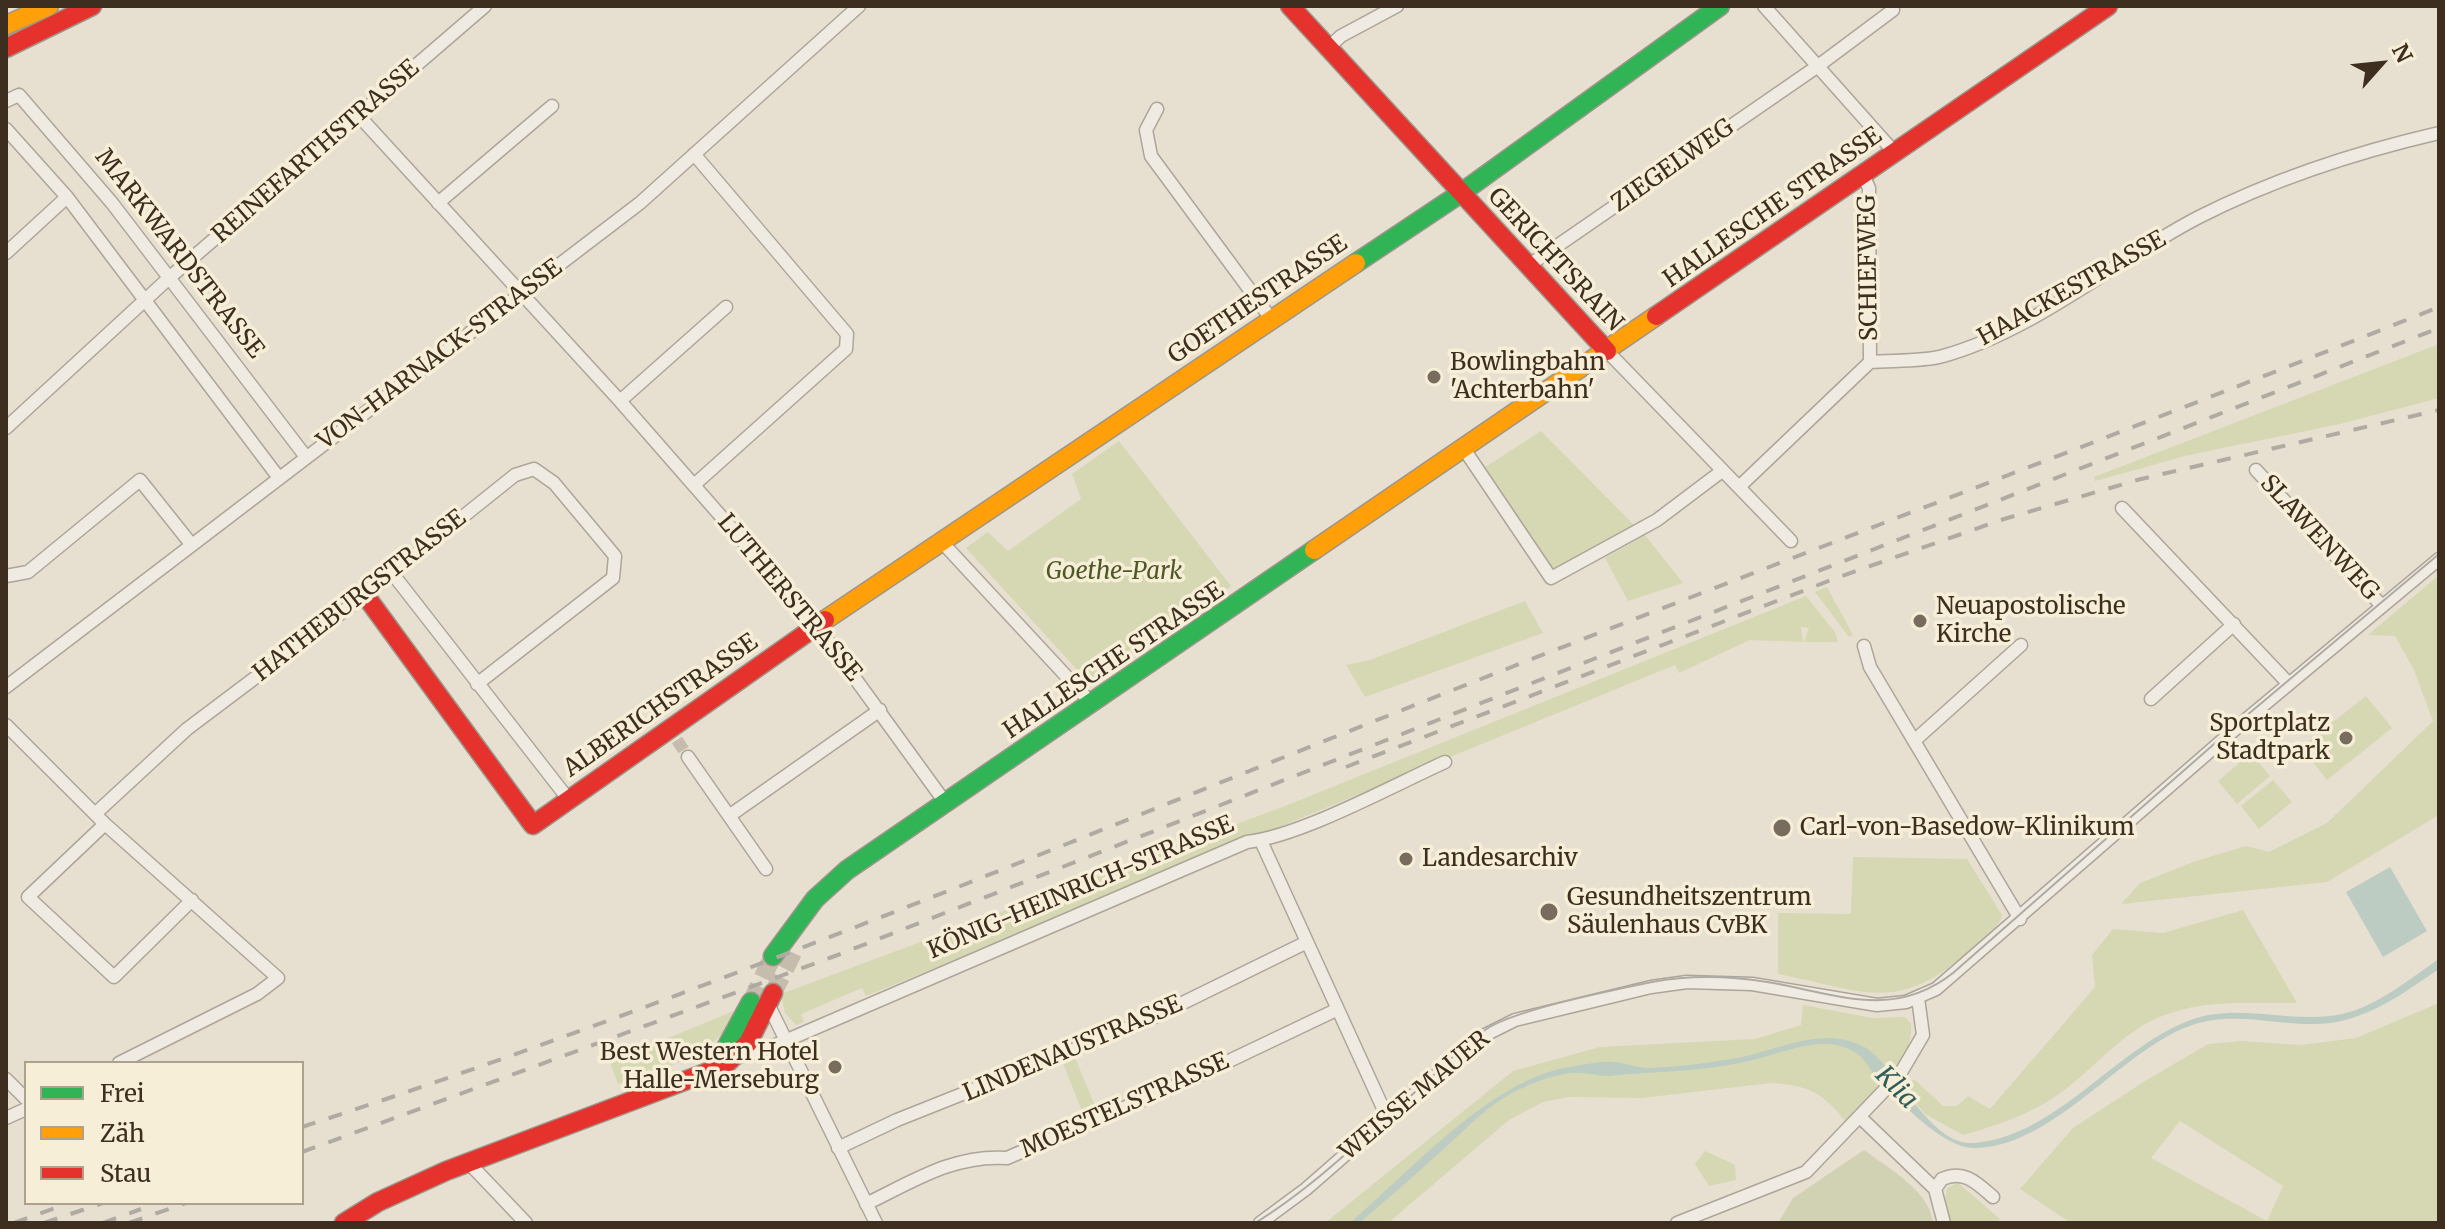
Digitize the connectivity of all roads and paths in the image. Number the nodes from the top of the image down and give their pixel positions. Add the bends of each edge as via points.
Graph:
1 (49, 6) edge
2 (92, 6) edge
3 (485, 6) edge
4 (859, 6) edge
5 (1290, 6) edge
6 (1397, 6) edge
7 (1720, 6) edge
8 (1764, 6) edge
9 (2108, 6) edge
10 (1893, 10) dead end
11 (6, 25) edge
12 (6, 48) edge
13 (1328, 48) junction
14 (1818, 66) junction
15 (6, 101) edge
16 (552, 106) dead end
17 (1157, 109) dead end
18 (359, 116) junction
19 (6, 129) edge
20 (2439, 133) edge
21 (1895, 153) junction
22 (694, 154) junction
23 (1863, 175) junction
24 (1461, 193) junction
25 (67, 197) junction
26 (438, 203) junction
27 (6, 253) edge
28 (1528, 266) junction
29 (169, 278) junction
30 (522, 293) junction
31 (145, 302) junction
32 (726, 307) dead end
33 (1272, 320) junction
34 (1607, 351) junction
35 (1870, 362) junction
36 (620, 401) junction
37 (6, 428) edge
38 (1464, 449) junction
39 (306, 457) junction
40 (2256, 470) dead end
41 (1722, 471) junction
42 (279, 478) junction
43 (694, 485) junction
44 (1739, 487) junction
45 (2122, 508) dead end
46 (940, 540) junction
47 (1791, 541) dead end
48 (191, 544) junction
49 (2439, 559) edge
50 (392, 573) junction
51 (6, 576) edge
52 (365, 595) junction
53 (2382, 606) junction
54 (2234, 624) junction
55 (817, 626) junction
56 (2021, 645) dead end
57 (1864, 646) dead end
58 (477, 684) junction
59 (2289, 684) junction
60 (6, 687) edge
61 (2151, 699) dead end
62 (1093, 705) junction
63 (880, 710) junction
64 (6, 725) edge
65 (1914, 741) junction
66 (688, 757) tunnel mouth
67 (1445, 762) dead end
68 (569, 800) junction
69 (947, 805) junction
70 (729, 816) junction
71 (100, 818) junction
72 (1261, 841) junction
73 (766, 869) dead end
74 (192, 900) junction
75 (2020, 919) junction
76 (800, 921) junction
77 (1305, 943) junction
78 (796, 947) tunnel mouth
79 (773, 956) tunnel mouth
80 (1918, 998) junction
81 (764, 1000) junction
82 (1336, 1010) junction
83 (785, 1040) junction
84 (736, 1058) junction
85 (123, 1061) edge
86 (710, 1070) junction
87 (6, 1079) edge
88 (24, 1097) edge
89 (1861, 1118) junction
90 (1388, 1119) junction
91 (838, 1148) junction
92 (468, 1162) junction
93 (1935, 1189) junction
94 (1993, 1197) dead end
95 (866, 1204) junction
96 (344, 1223) edge
97 (526, 1223) edge
98 (876, 1223) edge
99 (1260, 1223) edge
100 (1677, 1223) edge
101 (1944, 1223) edge

1 - 11 main road
2 - 12 main road
3 - 18 street, REINEFARTHSTRASSE
4 - 22 street, VON-HARNACK-STRASSE
5 - 13 main road, GERICHTSRAIN
6 - 13 street
7 - 24 main road, GOETHESTRASSE
8 - 14 street
9 - 21 main road, HALLESCHE STRASSE
10 - 14 street
13 - 24 main road, GERICHTSRAIN
14 - 21 street
14 - 28 street, ZIEGELWEG
15 - 29 street, MARKWARDSTRASSE via 19,95
16 - 26 street
17 - 33 street via 1146,130 1151,156
18 - 26 street, LUTHERSTRASSE
18 - 29 street, REINEFARTHSTRASSE
19 - 25 street
20 - 35 street, HAACKESTRASSE via 2300,173 2199,217 1999,335 1941,357
21 - 23 main road, HALLESCHE STRASSE
22 - 30 street, VON-HARNACK-STRASSE via 640,203
22 - 43 street via 847,334 846,349
23 - 34 main road, HALLESCHE STRASSE
23 - 35 street, SCHIEFWEG via 1869,188
24 - 28 main road, GERICHTSRAIN
24 - 33 main road, GOETHESTRASSE
25 - 27 street
25 - 31 street
26 - 30 street, LUTHERSTRASSE
28 - 34 main road, GERICHTSRAIN
29 - 31 street, REINEFARTHSTRASSE
29 - 39 street, MARKWARDSTRASSE
30 - 36 street, LUTHERSTRASSE
30 - 39 street, VON-HARNACK-STRASSE
31 - 37 street, REINEFARTHSTRASSE
31 - 42 street
32 - 36 street
33 - 46 main road, GOETHESTRASSE
34 - 38 main road, HALLESCHE STRASSE
34 - 41 street, GERICHTSRAIN
35 - 44 street
36 - 43 street, LUTHERSTRASSE
38 - 41 street via 1551,578 1657,520
38 - 62 main road, HALLESCHE STRASSE
39 - 42 street, VON-HARNACK-STRASSE
40 - 53 street, SLAWENWEG
41 - 44 street, GERICHTSRAIN
42 - 48 street, VON-HARNACK-STRASSE
43 - 55 street, LUTHERSTRASSE
44 - 47 street, GERICHTSRAIN
45 - 54 street
46 - 55 main road, GOETHESTRASSE
46 - 62 street
48 - 51 street via 140,480 28,572
48 - 60 street, VON-HARNACK-STRASSE
49 - 53 street
50 - 52 street, HATHEBURGSTRASSE
50 - 58 street
50 - 58 street, HATHEBURGSTRASSE via 525,470 546,474 617,561 613,578
52 - 68 main road, ALBERICHSTRASSE via 533,825
52 - 71 street, HATHEBURGSTRASSE via 187,729
53 - 59 street
54 - 59 street
54 - 61 street
55 - 63 street, LUTHERSTRASSE
55 - 68 main road, ALBERICHSTRASSE via 673,734
56 - 65 street
57 - 65 street via 1870,667
58 - 68 street
59 - 75 street
62 - 69 main road, HALLESCHE STRASSE
63 - 69 street, LUTHERSTRASSE
63 - 70 street
64 - 71 street
65 - 75 street
66 - 70 street
67 - 72 street, KÖNIG-HEINRICH-STRASSE
69 - 76 main road, HALLESCHE STRASSE via 834,880
70 - 73 street
71 - 74 street
71 - 74 street, HATHEBURGSTRASSE via 28,897 114,977
72 - 77 street
72 - 83 street, KÖNIG-HEINRICH-STRASSE via 1247,842
74 - 85 street via 278,978 257,994
75 - 80 street via 1945,983
76 - 78 main road
76 - 79 main road, HALLESCHE STRASSE
77 - 82 street
77 - 91 street, LINDENAUSTRASSE via 1148,1020
80 - 89 street via 1923,1035 1900,1074
80 - 90 street, WEISSE MAUER via 1877,1005 1738,983 1651,987 1502,1025 1479,1038
81 - 83 street
81 - 84 main road via 756,1032
81 - 86 main road
82 - 90 street
82 - 95 street, MOESTELSTRASSE via 1007,1158 945,1165
83 - 84 street, KÖNIG-HEINRICH-STRASSE
83 - 91 street
84 - 86 main road, KÖNIG-HEINRICH-STRASSE
86 - 92 main road, KÖNIG-HEINRICH-STRASSE
87 - 88 street
89 - 93 street
89 - 100 street via 1806,1172
90 - 99 street, WEISSE MAUER
91 - 95 street
92 - 96 main road, KÖNIG-HEINRICH-STRASSE via 402,1190
92 - 97 street
93 - 94 street via 1942,1179 1961,1175
93 - 101 street
95 - 98 street

